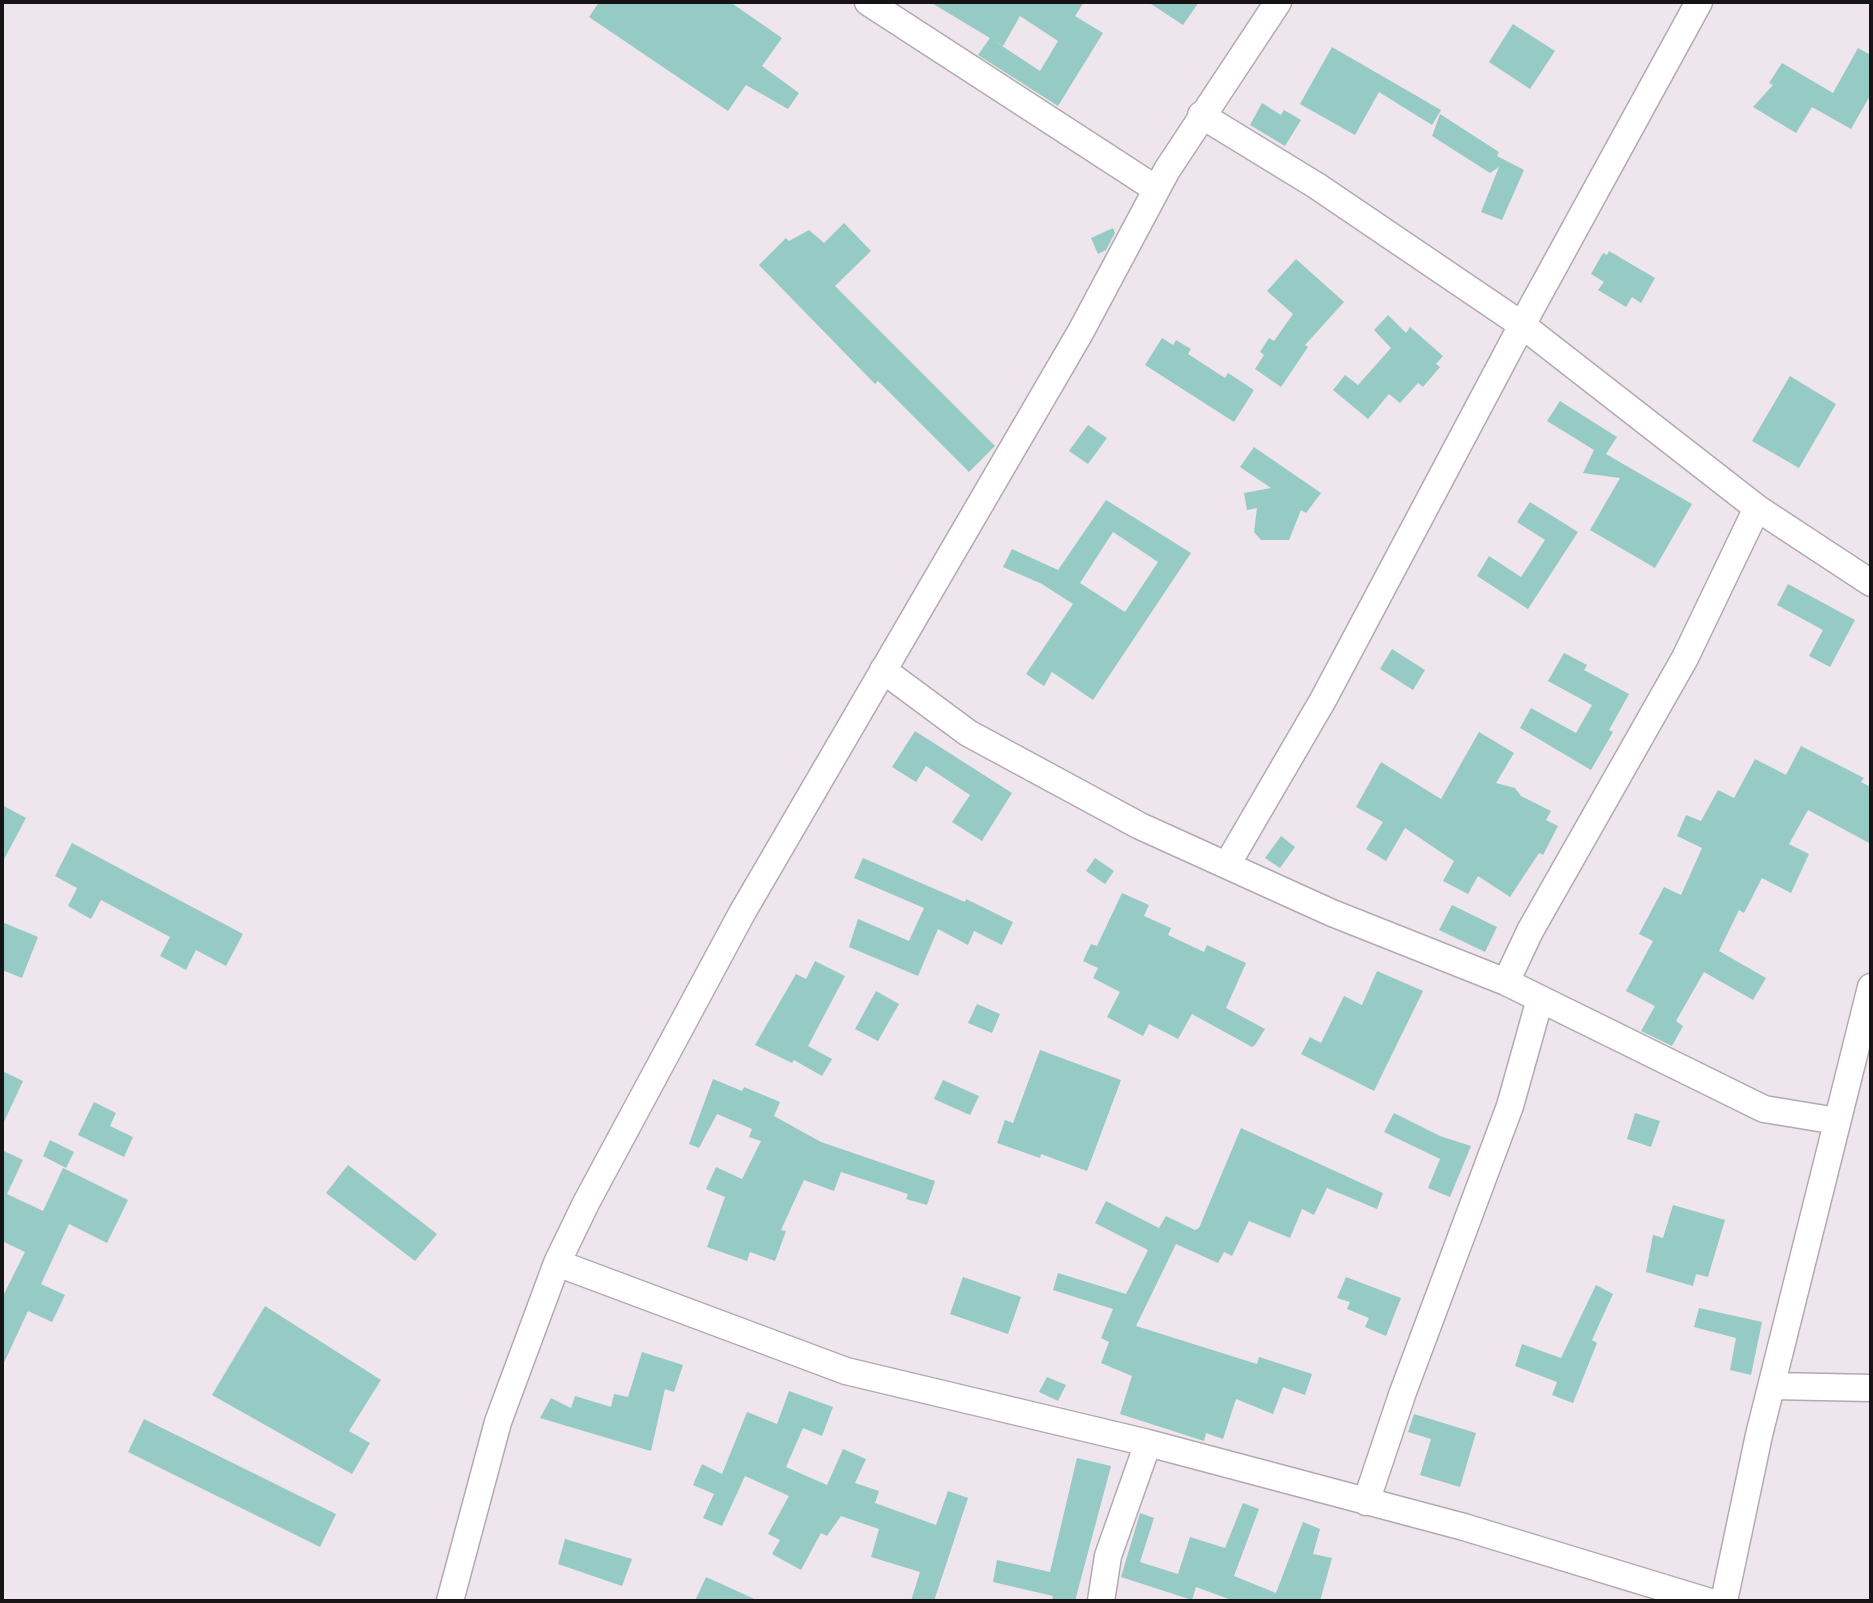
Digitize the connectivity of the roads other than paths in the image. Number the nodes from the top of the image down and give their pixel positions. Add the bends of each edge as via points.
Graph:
1 (868, 2) edge
2 (1278, 2) edge
3 (1699, 2) edge
4 (1201, 116) junction
5 (1156, 189) junction
6 (1521, 325) junction
7 (1757, 508) junction
8 (1871, 583) edge
9 (883, 670) junction
10 (1228, 863) junction
11 (1506, 982) junction
12 (1871, 987) edge
13 (1540, 999) junction
14 (1837, 1121) junction
15 (557, 1262) junction
16 (1772, 1386) junction
17 (1871, 1388) edge
18 (1148, 1443) junction
19 (1366, 1502) junction
20 (450, 1601) edge
21 (1101, 1601) edge
22 (1707, 1601) edge
23 (1724, 1601) edge

1 - 5 street
2 - 4 street
3 - 6 street
4 - 5 street
4 - 6 street via 1317,186
5 - 9 street via 1080,333
6 - 7 street
6 - 10 street via 1318,710
7 - 8 street
7 - 11 street via 1685,658
9 - 10 street via 968,733 1140,826
9 - 15 street via 742,913
10 - 11 street via 1332,912
11 - 13 street
12 - 14 street
13 - 14 street via 1764,1109
13 - 19 street via 1510,1106
14 - 16 street
15 - 18 street via 846,1371
15 - 20 street via 498,1422
16 - 17 street
16 - 23 street
18 - 19 street
18 - 21 street via 1108,1556
19 - 22 street

